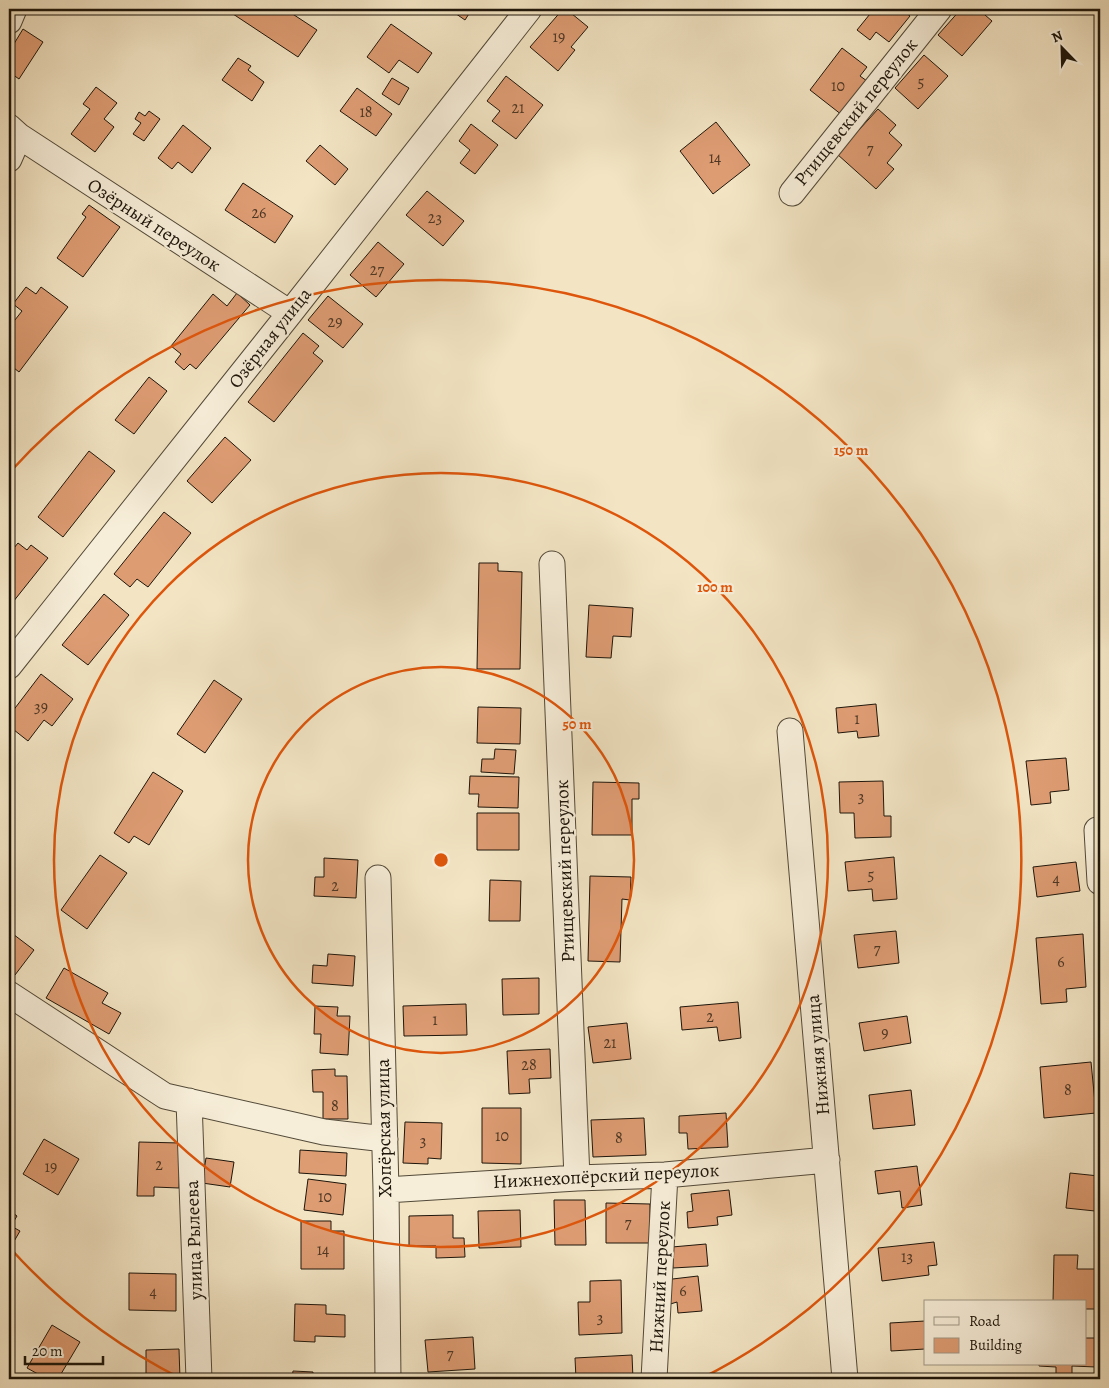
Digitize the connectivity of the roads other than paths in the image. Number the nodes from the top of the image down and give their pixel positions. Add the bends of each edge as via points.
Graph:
1 (14, 9) edge
2 (529, 9) edge
3 (939, 9) edge
4 (9, 21) edge
5 (14, 131) edge
6 (9, 160) edge
7 (792, 193) dead end
8 (290, 313) junction
9 (552, 564) dead end
10 (9, 666) edge
11 (790, 731) dead end
12 (1097, 830) dead end
13 (378, 878) dead end
14 (1100, 882) edge
15 (9, 994) edge
16 (189, 1102) junction
17 (385, 1139) junction
18 (826, 1160) junction
19 (665, 1175) junction
20 (578, 1178) junction
21 (386, 1190) junction
22 (199, 1379) edge
23 (388, 1379) edge
24 (654, 1379) edge
25 (845, 1379) edge

1 - 4 street
2 - 8 street, Озёрная улица
3 - 7 street, Ртищевский переулок
5 - 6 street, Озёрный переулок
5 - 8 street, Озёрный переулок
8 - 10 street, Озёрная улица
9 - 20 street, Ртищевский переулок
11 - 18 street, Нижняя улица
12 - 14 street
13 - 17 street, Хопёрская улица
15 - 16 street via 165,1096
16 - 17 street via 324,1132
16 - 22 street, улица Рылеева
17 - 21 street, Хопёрская улица
18 - 19 street, Нижнехопёрский переулок
18 - 25 street, Нижняя улица
19 - 20 street, Нижнехопёрский переулок
19 - 24 street, Нижний переулок
20 - 21 street, Нижнехопёрский переулок
21 - 23 street, Хопёрская улица

